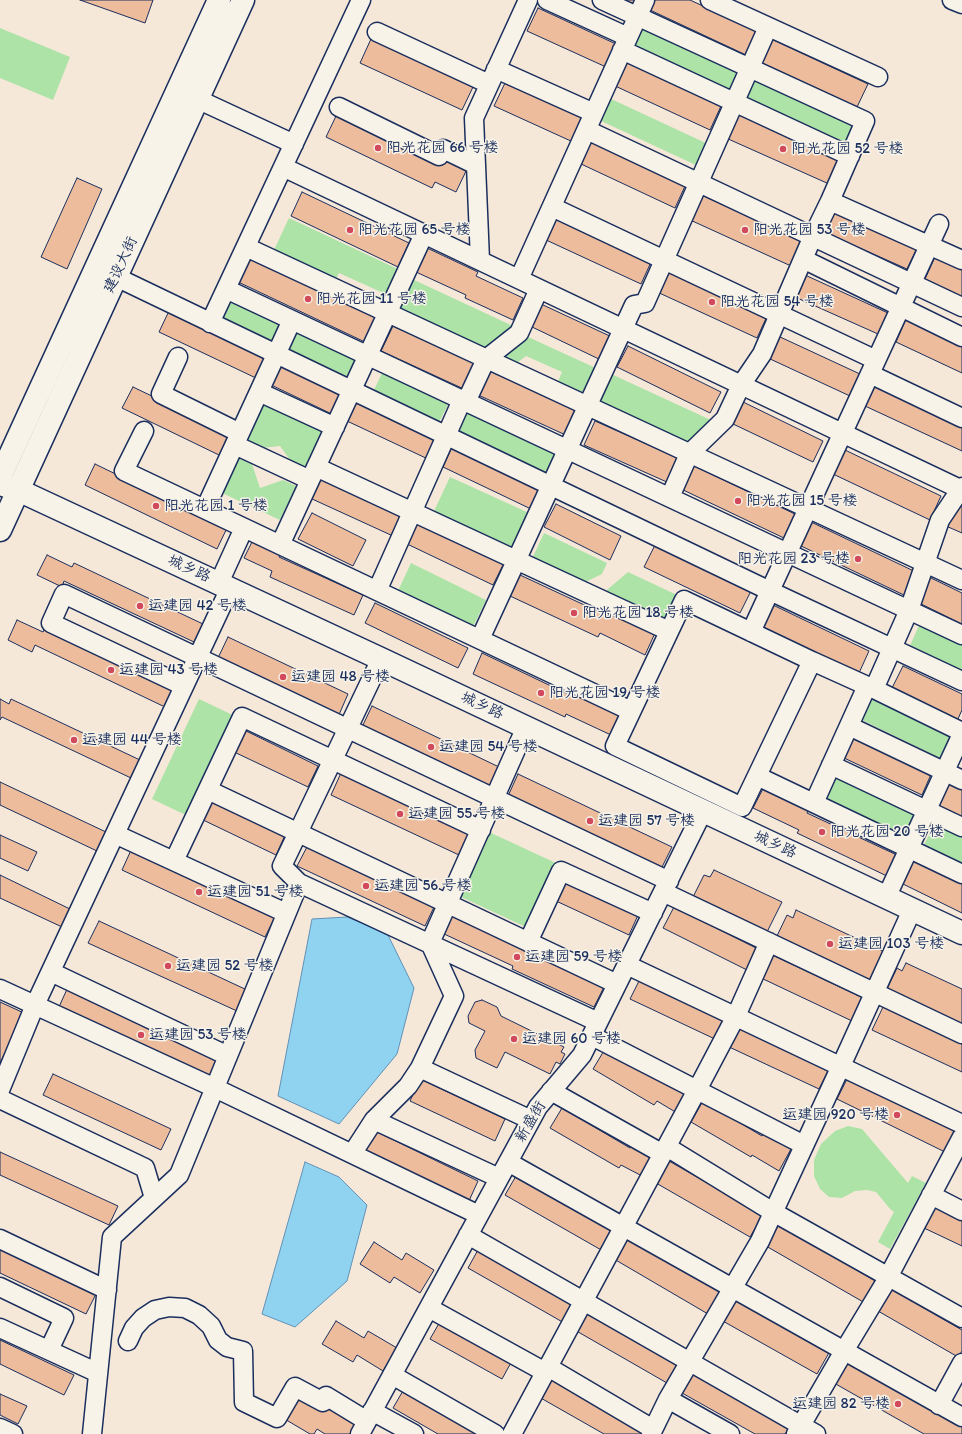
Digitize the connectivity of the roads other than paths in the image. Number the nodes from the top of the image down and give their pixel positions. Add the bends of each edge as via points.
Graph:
1 (219, 0) edge
2 (361, 0) edge
3 (528, 0) edge
4 (547, 0) edge
5 (602, 0) edge
6 (645, 0) edge
7 (710, 0) edge
8 (952, 0) edge
9 (236, 2) edge
10 (962, 4) edge
11 (638, 16) junction
12 (768, 27) junction
13 (377, 32) dead end
14 (625, 44) junction
15 (750, 68) junction
16 (493, 76) junction
17 (878, 77) dead end
18 (197, 99) junction
19 (735, 102) junction
20 (339, 108) dead end
21 (594, 113) junction
22 (587, 130) junction
23 (294, 144) junction
24 (850, 156) junction
25 (476, 164) junction
26 (283, 167) junction
27 (699, 183) junction
28 (830, 201) junction
29 (552, 206) junction
30 (939, 224) dead end
31 (424, 234) junction
32 (813, 236) junction
33 (930, 245) junction
34 (246, 247) junction
35 (803, 259) junction
36 (480, 260) junction
37 (664, 260) junction
38 (962, 260) edge
39 (116, 277) junction
40 (519, 279) junction
41 (912, 283) junction
42 (226, 289) junction
43 (539, 289) junction
44 (901, 307) junction
45 (962, 307) edge
46 (387, 313) junction
47 (779, 314) junction
48 (292, 320) junction
49 (210, 323) junction
50 (623, 329) junction
51 (962, 337) edge
52 (276, 355) junction
53 (367, 356) junction
54 (178, 358) dead end
55 (486, 359) junction
56 (873, 367) junction
57 (741, 385) junction
58 (351, 390) junction
59 (259, 392) junction
60 (464, 401) junction
61 (588, 406) junction
62 (962, 418) edge
63 (335, 427) junction
64 (144, 431) dead end
65 (843, 433) junction
66 (446, 436) junction
67 (238, 439) junction
68 (568, 450) junction
69 (689, 454) junction
70 (313, 473) junction
71 (0, 477) edge
72 (551, 486) junction
73 (9, 487) edge
74 (961, 489) edge
75 (670, 497) junction
76 (205, 509) junction
77 (808, 509) junction
78 (412, 512) junction
79 (244, 528) junction
80 (0, 530) edge
81 (280, 545) junction
82 (788, 553) junction
83 (516, 560) junction
84 (926, 563) junction
85 (962, 580) edge
86 (225, 586) junction
87 (377, 591) junction
88 (770, 591) junction
89 (909, 610) junction
90 (669, 631) junction
91 (751, 632) junction
92 (962, 635) edge
93 (480, 639) junction
94 (892, 648) junction
95 (198, 657) junction
96 (381, 659) junction
97 (812, 661) junction
98 (962, 681) edge
99 (184, 686) junction
100 (871, 687) junction
101 (631, 711) junction
102 (849, 726) junction
103 (526, 727) junction
104 (348, 728) junction
105 (962, 733) edge
106 (610, 756) junction
107 (332, 760) junction
108 (831, 765) junction
109 (944, 772) junction
110 (757, 776) junction
111 (962, 780) edge
112 (208, 790) junction
113 (495, 798) junction
114 (814, 803) junction
115 (927, 810) junction
116 (703, 811) junction
117 (738, 816) junction
118 (962, 827) edge
119 (481, 830) junction
120 (297, 833) junction
121 (115, 834) junction
122 (909, 848) junction
123 (174, 861) junction
124 (962, 874) edge
125 (299, 883) junction
126 (666, 886) junction
127 (886, 898) junction
128 (448, 904) junction
129 (912, 910) junction
130 (286, 913) junction
131 (653, 913) junction
132 (962, 934) edge
133 (528, 942) junction
134 (769, 942) junction
135 (430, 943) junction
136 (627, 965) junction
137 (51, 972) junction
138 (617, 984) junction
139 (0, 989) edge
140 (874, 993) junction
141 (35, 1005) junction
142 (736, 1016) junction
143 (595, 1029) junction
144 (962, 1034) edge
145 (228, 1056) junction
146 (841, 1066) junction
147 (420, 1068) junction
148 (215, 1088) junction
149 (0, 1090) edge
150 (698, 1090) junction
151 (551, 1091) junction
152 (0, 1099) edge
153 (374, 1120) junction
154 (531, 1120) junction
155 (962, 1124) edge
156 (962, 1138) edge
157 (804, 1145) junction
158 (665, 1151) junction
159 (352, 1154) junction
160 (508, 1162) junction
161 (499, 1178) junction
162 (932, 1195) junction
163 (154, 1198) junction
164 (962, 1211) edge
165 (773, 1212) junction
166 (479, 1215) junction
167 (624, 1227) junction
168 (468, 1235) junction
169 (0, 1239) edge
170 (888, 1277) junction
171 (0, 1288) edge
172 (732, 1288) junction
173 (107, 1290) junction
174 (584, 1301) junction
175 (429, 1308) junction
176 (962, 1318) edge
177 (0, 1328) edge
178 (128, 1341) dead end
179 (49, 1350) junction
180 (844, 1351) junction
181 (690, 1361) junction
182 (962, 1363) edge
183 (547, 1369) junction
184 (98, 1373) junction
185 (392, 1375) junction
186 (668, 1399) junction
187 (939, 1405) junction
188 (962, 1417) edge
189 (366, 1422) edge
190 (0, 1428) edge
191 (805, 1431) edge
192 (652, 1432) edge
193 (13, 1434) edge
194 (92, 1434) edge
195 (414, 1434) edge
196 (495, 1434) edge
197 (512, 1434) edge
198 (730, 1434) edge

1 - 71 main road, 建设大街
2 - 23 street
3 - 16 street
4 - 14 street
5 - 11 street
6 - 11 street
7 - 12 street
8 - 10 street
9 - 18 main road, 建设大街
11 - 14 street
11 - 15 street
12 - 15 street
12 - 17 street
13 - 16 street
14 - 19 street
14 - 21 street
15 - 19 street
15 - 24 street via 865,121
16 - 21 street
16 - 25 street via 474,118
18 - 23 street
18 - 39 main road, 建设大街
19 - 24 street
19 - 27 street
20 - 25 street via 440,156 443,149
21 - 22 street
22 - 27 street
22 - 29 street
23 - 26 street
24 - 28 street
25 - 36 street
26 - 31 street
26 - 34 street
27 - 32 street
27 - 37 street
28 - 32 street
28 - 33 street
29 - 37 street
29 - 40 street
30 - 33 street
31 - 36 street
31 - 46 street
32 - 35 street
32 - 41 street
33 - 38 street
33 - 41 street
34 - 42 street
34 - 46 street
35 - 44 street
35 - 47 street
36 - 40 street
37 - 47 street
37 - 50 street via 645,303 634,305
39 - 49 street
39 - 73 main road, 建设大街
40 - 43 street
41 - 44 street
41 - 45 street
42 - 48 street
42 - 49 street
43 - 50 street
43 - 55 street via 519,333
44 - 51 street
44 - 56 street
46 - 53 street
46 - 55 street
47 - 56 street
47 - 57 street via 762,354
48 - 52 street
48 - 53 street
49 - 52 street
50 - 57 street
50 - 61 street
52 - 58 street
52 - 59 street
53 - 58 street
53 - 60 street
54 - 67 street via 161,394
55 - 60 street
55 - 61 street
56 - 62 street
56 - 65 street
57 - 65 street
57 - 69 street via 725,419
58 - 63 street
58 - 66 street
59 - 63 street
59 - 67 street
60 - 66 street
60 - 68 street
61 - 68 street
61 - 69 street
63 - 70 street
64 - 76 street via 124,471
65 - 74 street
65 - 77 street
66 - 72 street
66 - 78 street
67 - 70 street
67 - 76 street
68 - 72 street
68 - 75 street
69 - 75 street
69 - 77 street
70 - 78 street
70 - 81 street
72 - 83 street
72 - 88 street
73 - 80 main road, 建设大街
73 - 86 main road, 城乡路
74 - 84 street via 940,520
75 - 82 street
76 - 79 street
77 - 82 street
77 - 84 street
78 - 83 street
78 - 87 street
79 - 81 street
79 - 86 street
81 - 87 street
82 - 88 street
82 - 89 street
83 - 90 street
83 - 93 street
84 - 85 street
84 - 89 street
86 - 95 street
86 - 96 main road, 城乡路
87 - 93 street
88 - 91 street
88 - 94 street
89 - 92 street
89 - 94 street
90 - 91 street via 684,600
90 - 101 street
91 - 97 street
93 - 101 street
94 - 98 street
94 - 100 street
95 - 99 street
95 - 99 street via 64,594 51,623
95 - 104 street
96 - 103 main road, 城乡路
96 - 104 street
97 - 100 street
97 - 110 street
99 - 121 street
100 - 102 street
100 - 105 street
101 - 106 street
102 - 108 street
102 - 109 street
103 - 106 main road, 城乡路
103 - 113 street
104 - 107 street
104 - 113 street
105 - 109 street
106 - 116 main road, 城乡路
106 - 117 street
107 - 112 street via 242,717
107 - 119 street
107 - 120 street
108 - 114 street
108 - 115 street
109 - 111 street
109 - 115 street
110 - 114 street
110 - 117 street
112 - 120 street
112 - 123 street
113 - 119 street
113 - 126 street
114 - 122 street
115 - 118 street
115 - 122 street
116 - 117 main road, 城乡路
116 - 126 street, 新盛街
117 - 127 main road, 城乡路
119 - 128 street
120 - 125 street via 282,866
120 - 128 street
121 - 123 street
121 - 137 street
122 - 124 street
122 - 127 street
123 - 130 street
125 - 130 street
125 - 135 street
126 - 131 street, 新盛街
126 - 134 street
127 - 129 main road, 城乡路
128 - 133 street
128 - 135 street
129 - 132 main road, 城乡路
129 - 140 street
130 - 145 street
131 - 133 street via 561,871
131 - 136 street, 新盛街
133 - 138 street
134 - 140 street
134 - 142 street
135 - 143 street
135 - 147 street via 454,996
136 - 138 street, 新盛街
136 - 142 street
137 - 141 street
137 - 145 street
138 - 143 street, 新盛街
139 - 141 street
140 - 144 street
140 - 146 street
141 - 148 street
141 - 149 street
142 - 146 street
142 - 150 street
143 - 150 street
143 - 151 street, 新盛街 via 582,1055
145 - 148 street
146 - 155 street
146 - 157 street
147 - 153 street via 408,1086
147 - 154 street
148 - 159 street
148 - 163 street via 180,1175
150 - 157 street
150 - 158 street
151 - 154 street, 新盛街
151 - 158 street
152 - 163 street via 145,1168
153 - 159 street
153 - 161 street
154 - 160 street, 新盛街
156 - 162 street
157 - 165 street
158 - 165 street
158 - 167 street
159 - 166 street
160 - 161 street, 新盛街
160 - 167 street
161 - 166 street, 新盛街
162 - 164 street
162 - 170 street
163 - 173 street via 112,1237
165 - 170 street
165 - 172 street via 760,1241
166 - 168 street, 新盛街
167 - 172 street
167 - 174 street
168 - 174 street
168 - 175 street, 新盛街
169 - 173 street
170 - 176 street
170 - 180 street
171 - 179 street via 64,1318
172 - 180 street
172 - 181 street
173 - 184 street
174 - 181 street
174 - 183 street
175 - 183 street
175 - 185 street, 新盛街
177 - 179 street
178 - 189 street via 134,1328 155,1310 169,1307 185,1308 200,1315 211,1326 218,1340 227,1347 243,1351 244,1402 277,1418 295,1387 323,1402 326,1396
179 - 184 street
180 - 187 street
180 - 191 street
181 - 186 street
181 - 191 street
182 - 187 street
183 - 192 street
183 - 197 street
184 - 194 street
185 - 189 street, 新盛街
185 - 196 street
186 - 192 street
186 - 198 street
187 - 188 street
189 - 195 street
190 - 193 street

